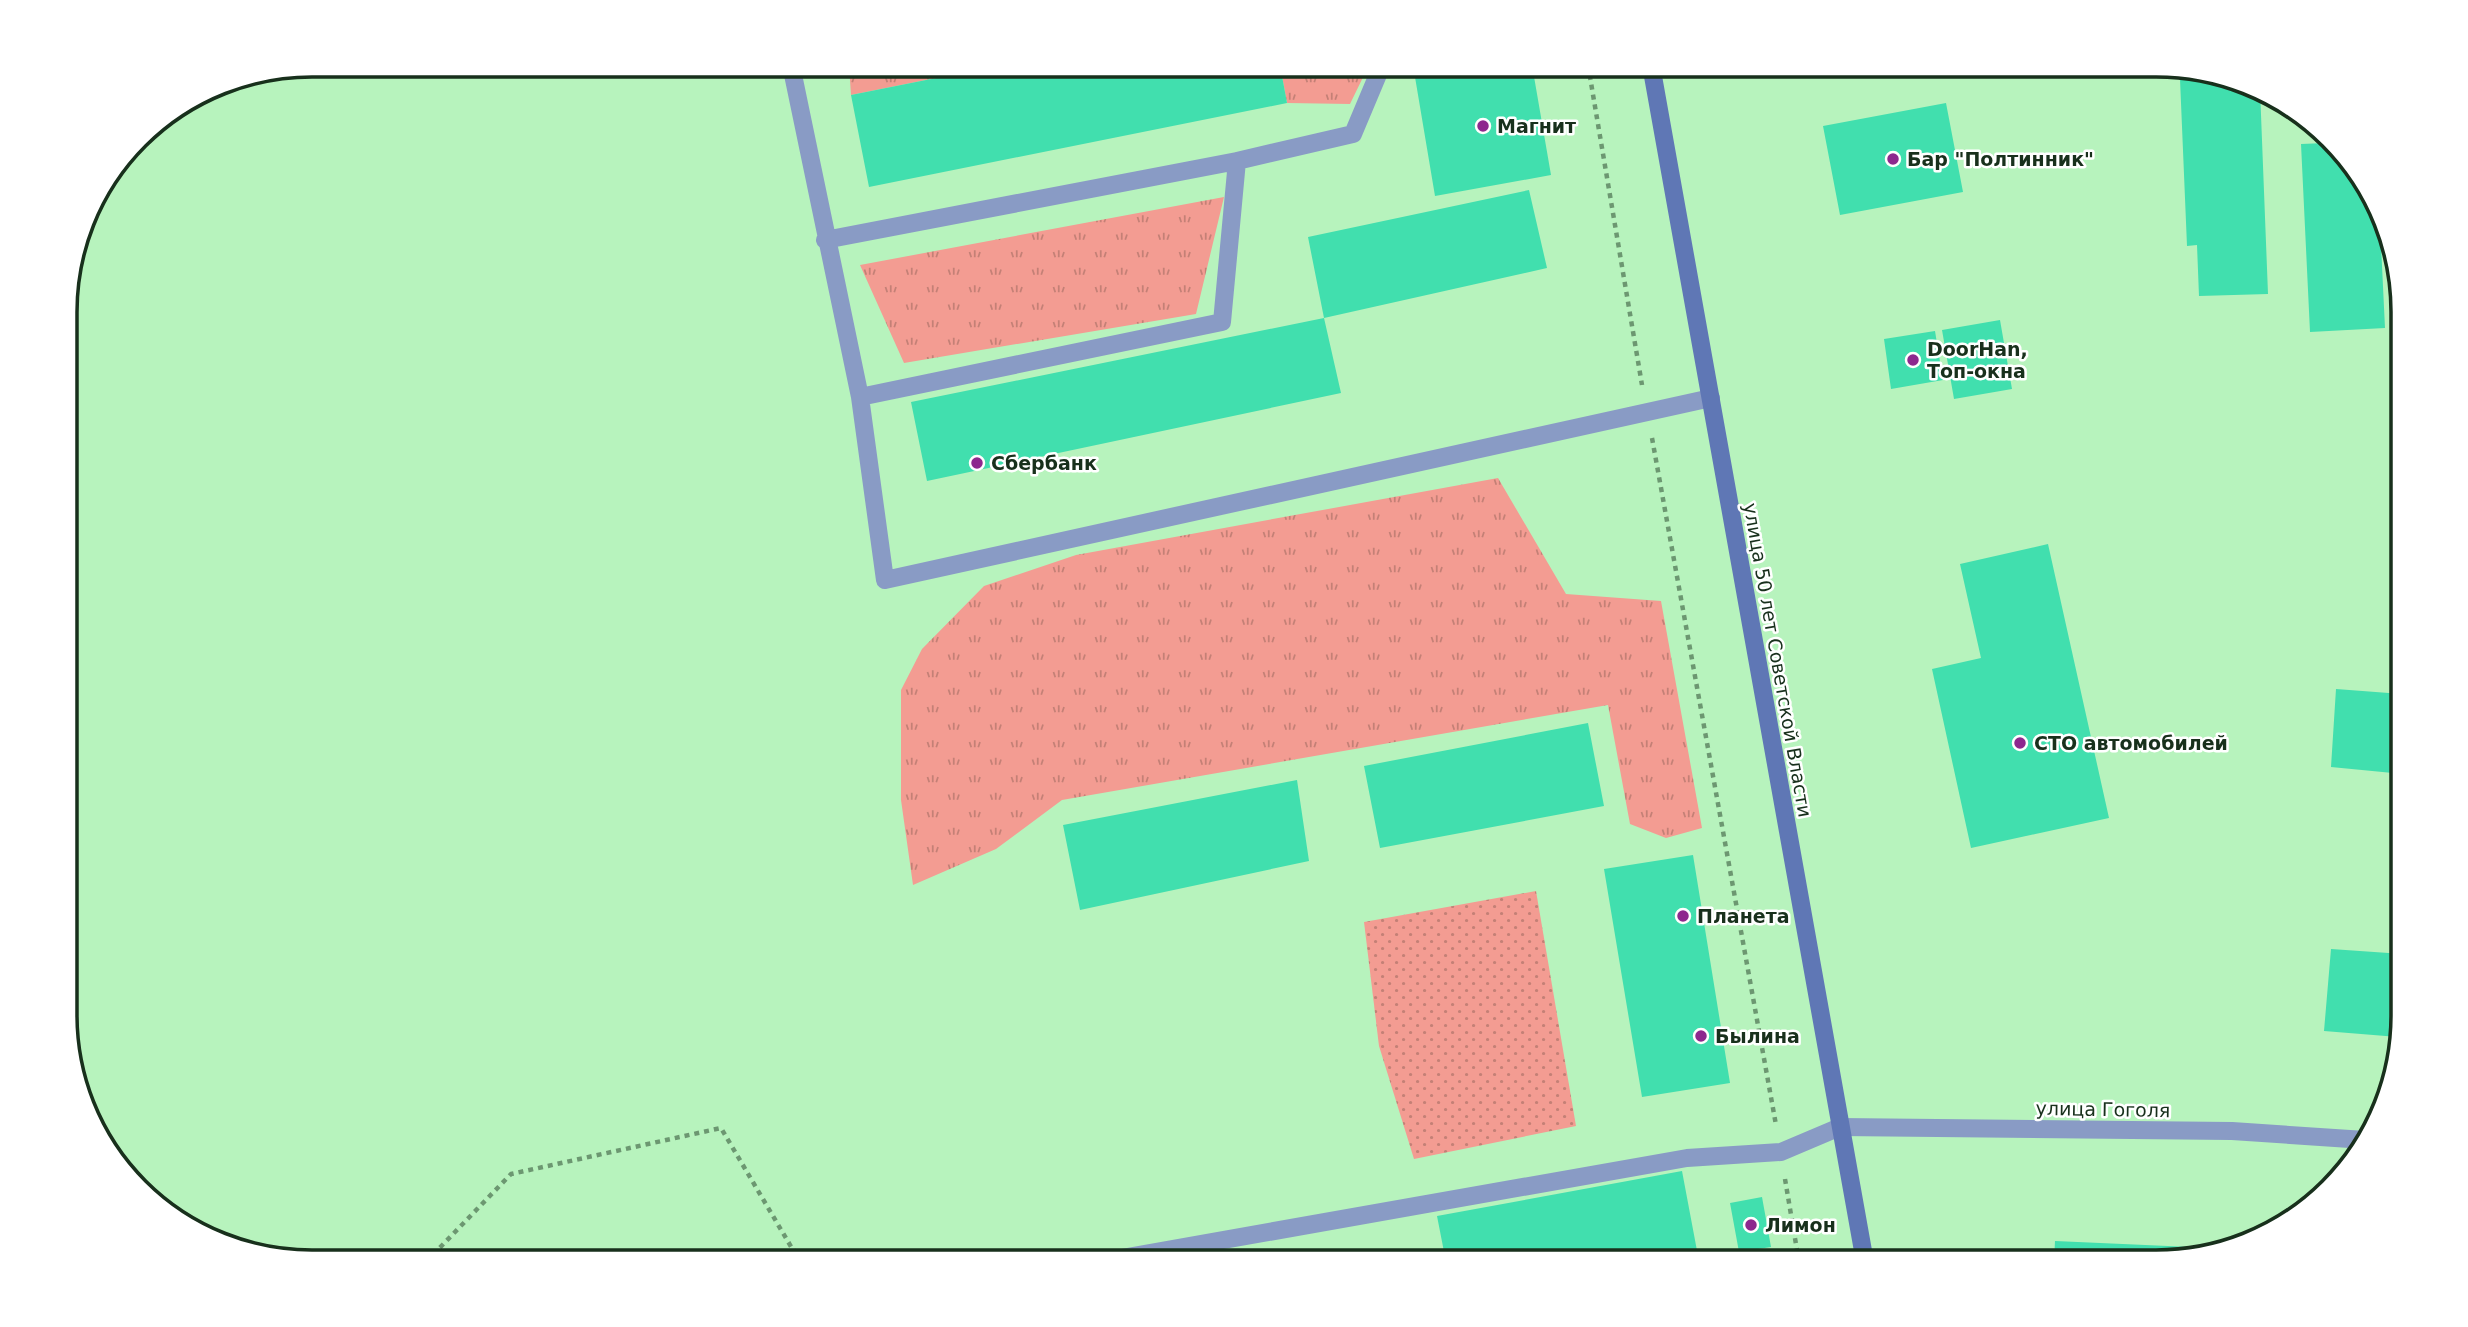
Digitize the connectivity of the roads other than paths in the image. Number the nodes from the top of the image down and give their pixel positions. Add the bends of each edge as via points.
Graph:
1 (793, 77) edge
2 (1377, 77) edge
3 (1653, 77) edge
4 (1237, 160) junction
5 (825, 240) junction
6 (860, 397) junction
7 (1711, 398) junction
8 (1840, 1127) junction
9 (2355, 1139) edge
10 (1864, 1249) edge
11 (1170, 1250) edge

1 - 5 street
2 - 4 street via 1353,134
3 - 7 street, улица 50 лет Советской Власти
4 - 5 street
4 - 6 street via 1222,322
5 - 6 street
6 - 7 street via 885,580
7 - 8 street, улица 50 лет Советской Власти
8 - 9 street, улица Гоголя via 2232,1131
8 - 10 street, улица 50 лет Советской Власти
8 - 11 street via 1781,1152 1688,1158

